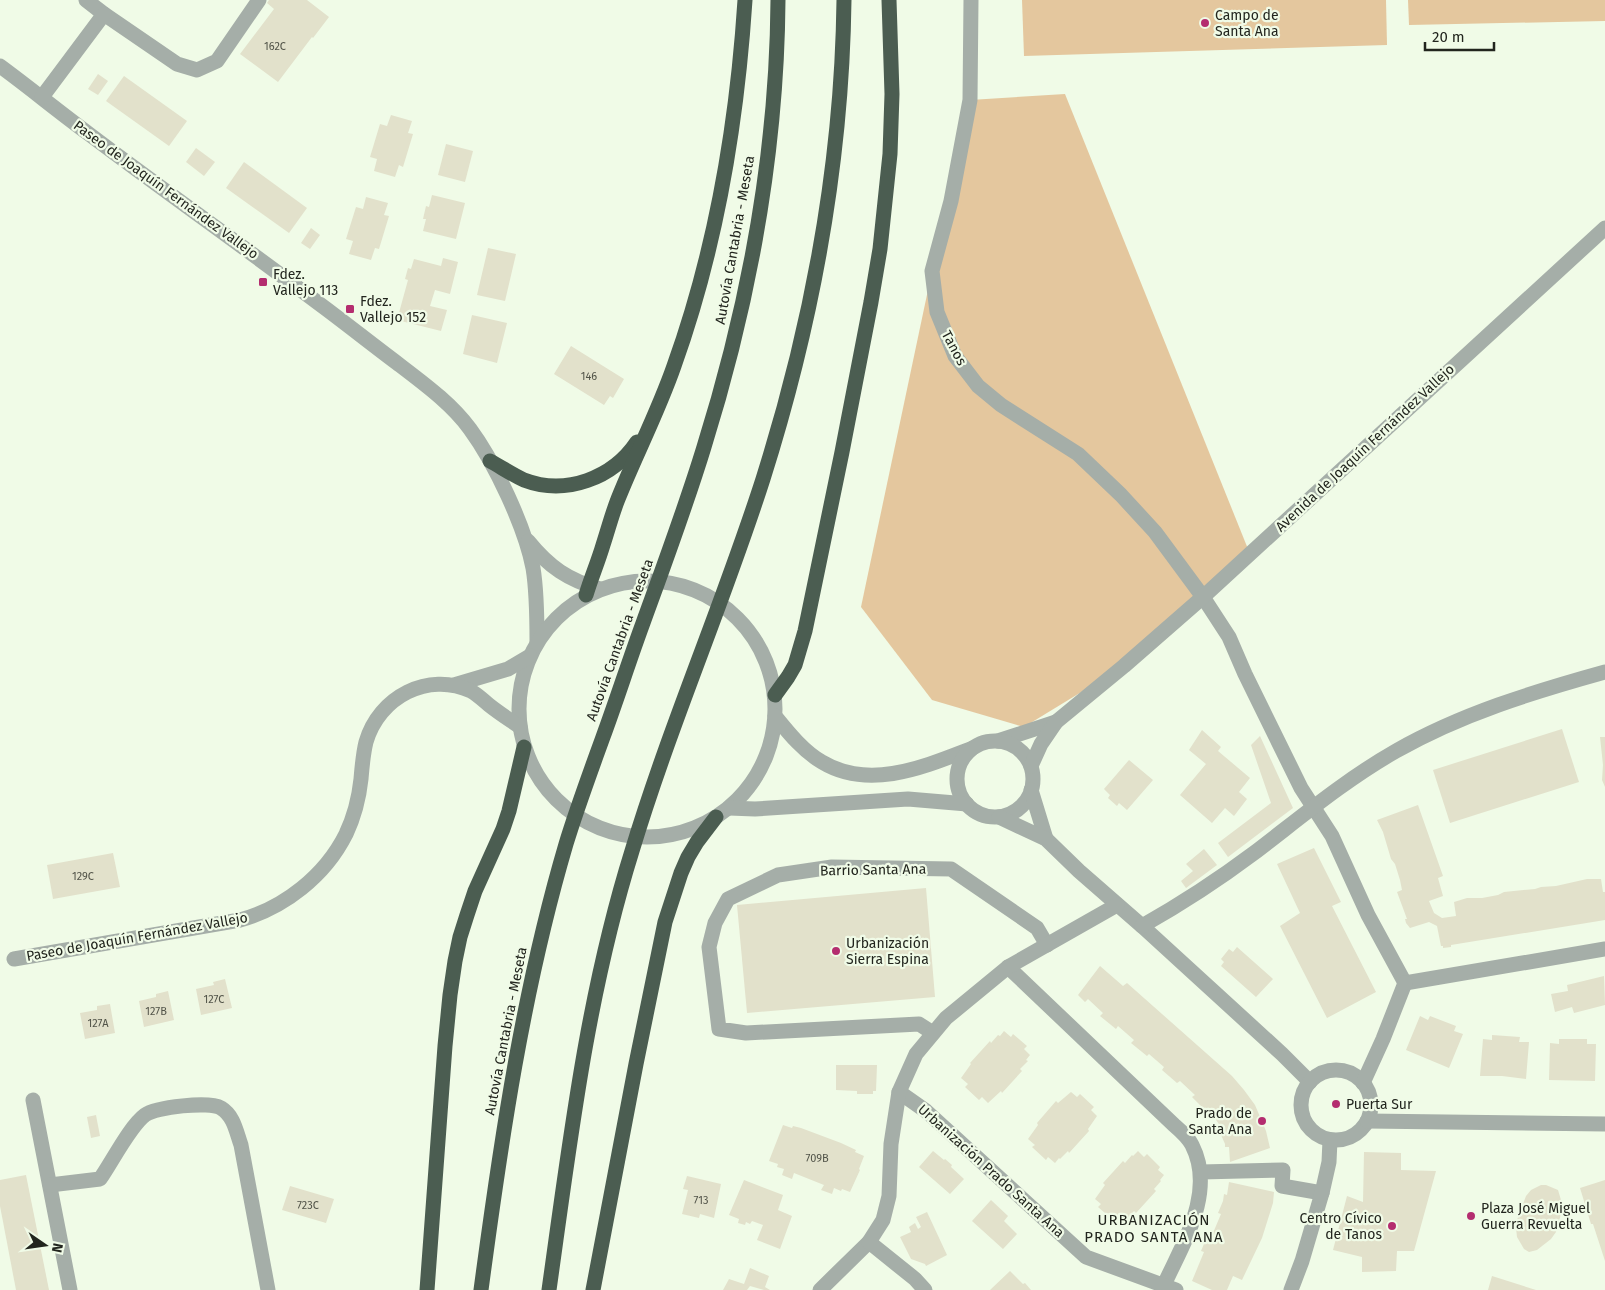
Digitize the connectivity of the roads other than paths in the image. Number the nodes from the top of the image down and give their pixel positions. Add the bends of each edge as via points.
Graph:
1 (86, 0) edge
2 (259, 0) edge
3 (744, 0) edge
4 (778, 0) edge
5 (844, 0) edge
6 (889, 0) edge
7 (971, 0) edge
8 (104, 14) junction
9 (0, 66) edge
10 (42, 96) junction
11 (1605, 228) edge
12 (660, 405) junction
13 (490, 461) junction
14 (524, 536) junction
15 (592, 590) junction
16 (1203, 597) junction
17 (534, 649) junction
18 (1605, 672) edge
19 (454, 685) junction
20 (776, 694) junction
21 (775, 716) junction
22 (1056, 722) junction
23 (520, 728) junction
24 (998, 741) junction
25 (524, 748) junction
26 (973, 748) junction
27 (1031, 766) junction
28 (1031, 790) junction
29 (967, 804) junction
30 (729, 808) junction
31 (1314, 808) junction
32 (716, 817) junction
33 (999, 817) junction
34 (1046, 839) junction
35 (1117, 905) junction
36 (1142, 926) junction
37 (1047, 945) junction
38 (1605, 949) edge
39 (14, 958) dead end
40 (1008, 967) junction
41 (1405, 984) junction
42 (933, 1033) junction
43 (1310, 1082) junction
44 (1363, 1083) junction
45 (898, 1092) junction
46 (33, 1100) dead end
47 (1367, 1121) junction
48 (1605, 1124) edge
49 (1330, 1140) junction
50 (1200, 1172) junction
51 (50, 1185) junction
52 (1322, 1193) junction
53 (869, 1242) junction
54 (1170, 1288) edge
55 (70, 1290) edge
56 (268, 1290) edge
57 (427, 1290) edge
58 (481, 1290) edge
59 (549, 1290) edge
60 (593, 1290) edge
61 (820, 1290) edge
62 (926, 1290) edge
63 (1291, 1290) edge

1 - 8 street
2 - 8 street via 217,61 197,70 177,64
3 - 12 highway via 735,102 719,203 690,316
4 - 58 highway, Autovía Cantabria - Meseta via 775,72 761,205 722,387 678,526 582,796 545,921 514,1070
5 - 59 highway via 835,146 819,260 795,369 741,545 631,853 608,940 579,1078
6 - 20 highway via 890,154 871,302 805,631 795,665
7 - 16 street, Tanos via 970,100 951,201 932,271 937,312 955,356 978,386 1001,405 1078,454 1121,494 1156,532
8 - 10 street
9 - 10 street, Paseo de Joaquín Fernández Vallejo
10 - 13 street, Paseo de Joaquín Fernández Vallejo via 414,376 469,428
11 - 16 street, Avenida de Joaquín Fernández Vallejo
12 - 13 highway via 624,459 592,480 573,485 540,484 524,480
12 - 15 highway via 617,500
13 - 14 street, Paseo de Joaquín Fernández Vallejo
14 - 15 street, Paseo de Joaquín Fernández Vallejo via 553,568
14 - 17 street, Paseo de Joaquín Fernández Vallejo via 533,575 537,616
15 - 17 street via 550,624
15 - 20 street via 638,580 662,581 686,586 708,596 745,626 768,668
16 - 22 street, Avenida de Joaquín Fernández Vallejo
16 - 31 street, Tanos via 1228,637 1301,788
17 - 19 street, Paseo de Joaquín Fernández Vallejo via 508,669
17 - 23 street via 519,690
18 - 31 street via 1519,697 1444,726 1382,760
19 - 23 street, Paseo de Joaquín Fernández Vallejo via 472,692
19 - 39 street, Paseo de Joaquín Fernández Vallejo via 416,688 392,701 380,714 366,742 357,803 345,835 324,866 281,903 240,920
20 - 21 street
21 - 26 street via 820,761 860,774 898,773
21 - 30 street via 761,767 742,796
22 - 24 street
22 - 27 street
23 - 25 street
24 - 26 street via 984,742
24 - 27 street via 1021,750
25 - 32 street via 540,781 561,806 608,832 639,838 672,836
25 - 57 highway via 506,820 475,891 455,962 445,1046
26 - 29 street via 964,758 957,778 960,794
27 - 28 street
28 - 33 street via 1021,807
28 - 34 street
29 - 30 street via 908,799
29 - 33 street via 981,814
30 - 32 street
31 - 36 street via 1207,886
31 - 41 street, Tanos via 1332,836 1368,915
32 - 60 highway via 680,873 665,922
33 - 34 street
34 - 35 street
35 - 36 street
35 - 37 street
36 - 43 street
37 - 40 street
37 - 42 street, Barrio Santa Ana via 1037,928 951,869 832,867 778,875 728,899 715,923 709,947 719,1029 746,1033 919,1024
38 - 41 street
40 - 42 street via 946,1018
40 - 50 street, Urbanización Prado Santa Ana via 1185,1135 1192,1144
41 - 44 street
42 - 45 street via 916,1054
43 - 44 street via 1319,1074 1343,1070
43 - 49 street via 1304,1091 1301,1112 1311,1131
44 - 47 street via 1371,1102
45 - 53 street via 889,1196 883,1220
45 - 54 street, Urbanización Prado Santa Ana via 926,1111 1086,1257
46 - 51 street
47 - 48 street
47 - 49 street via 1356,1134
49 - 52 street
50 - 52 street via 1283,1170 1282,1186
50 - 54 street, Urbanización Prado Santa Ana via 1200,1197
51 - 55 street
51 - 56 street via 100,1179 145,1115 162,1108 207,1105 220,1108 233,1121 240,1145
52 - 63 street
53 - 61 street
53 - 62 street

